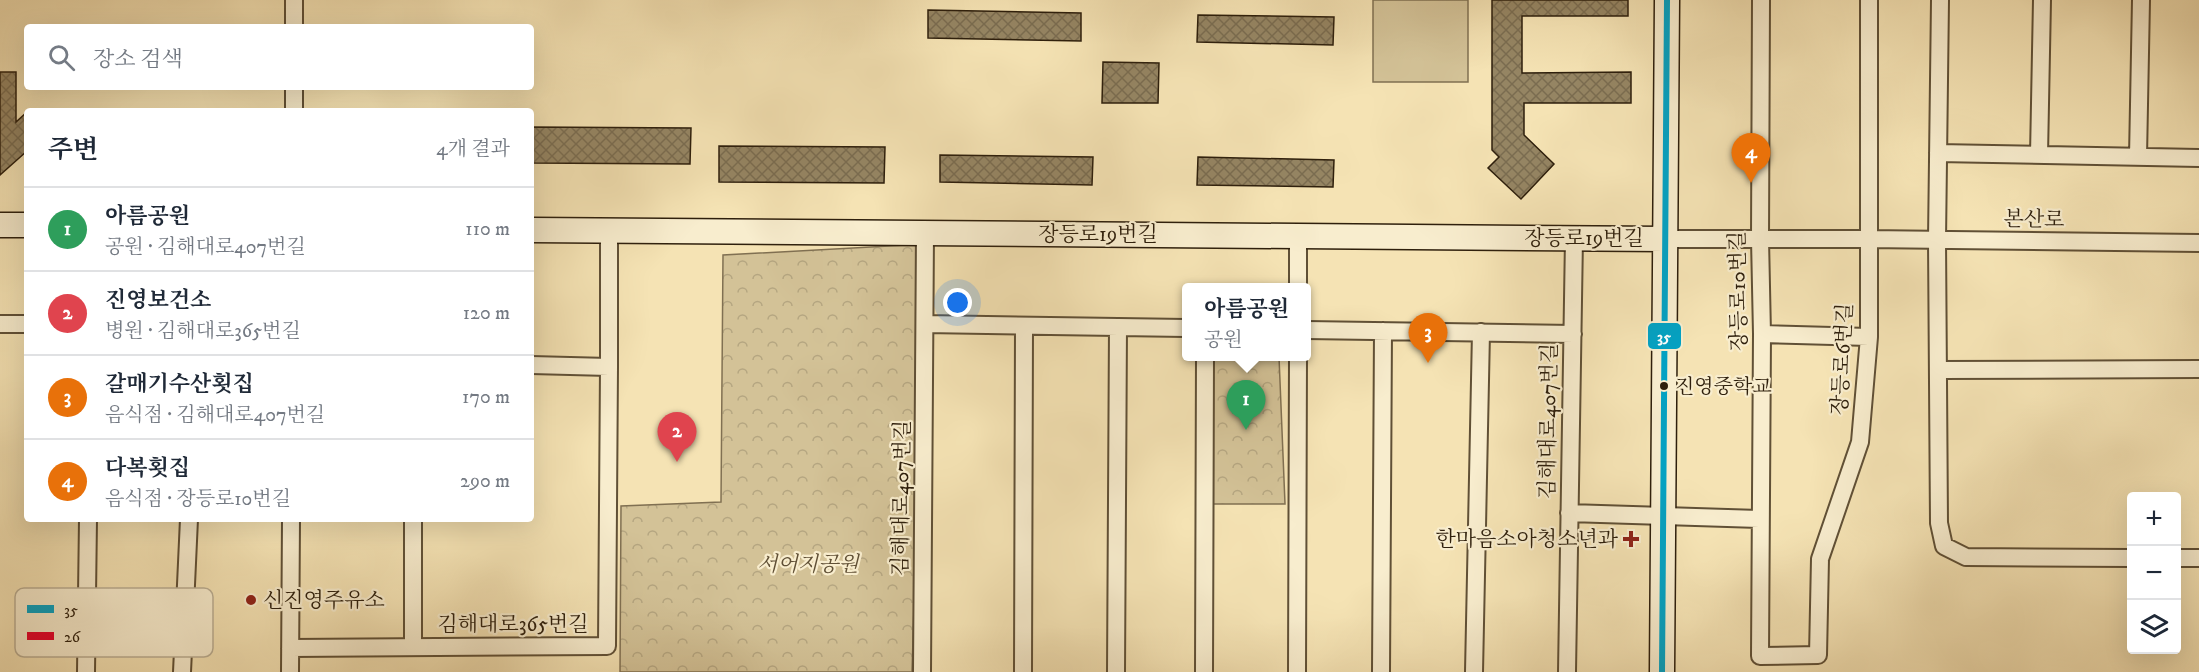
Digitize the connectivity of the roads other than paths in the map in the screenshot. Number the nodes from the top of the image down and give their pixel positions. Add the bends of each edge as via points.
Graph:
1 (294, 0) edge
2 (1667, 0) edge
3 (1761, 0) edge
4 (1869, 0) edge
5 (1940, 0) edge
6 (2042, 0) edge
7 (2141, 0) edge
8 (294, 24) edge
9 (294, 90) edge
10 (294, 108) edge
11 (1938, 153) junction
12 (2039, 155) junction
13 (2138, 157) junction
14 (2199, 158) edge
15 (0, 225) edge
16 (24, 225) edge
17 (534, 230) edge
18 (609, 230) junction
19 (925, 233) junction
20 (1298, 236) junction
21 (1574, 238) junction
22 (1665, 239) junction
23 (1760, 239) junction
24 (1868, 239) junction
25 (1937, 240) junction
26 (2199, 243) edge
27 (1298, 283) edge
28 (0, 324) edge
29 (24, 324) edge
30 (925, 324) junction
31 (1024, 326) junction
32 (1118, 327) junction
33 (1182, 328) edge
34 (1311, 330) edge
35 (1383, 331) junction
36 (1481, 332) junction
37 (1573, 334) junction
38 (1762, 334) junction
39 (1869, 336) junction
40 (1205, 361) edge
41 (1298, 361) edge
42 (534, 365) edge
43 (609, 367) junction
44 (2199, 369) edge
45 (1938, 370) junction
46 (1569, 513) junction
47 (1662, 515) junction
48 (1760, 519) junction
49 (88, 522) edge
50 (189, 522) edge
51 (291, 522) edge
52 (414, 522) edge
53 (2127, 558) edge
54 (2181, 558) edge
55 (2199, 558) edge
56 (87, 588) edge
57 (186, 588) edge
58 (412, 647) junction
59 (290, 648) junction
60 (1760, 656) joint
61 (86, 657) edge
62 (183, 657) edge
63 (86, 672) edge
64 (182, 672) edge
65 (290, 672) edge
66 (922, 672) edge
67 (1023, 672) edge
68 (1116, 672) edge
69 (1204, 672) edge
70 (1298, 672) edge
71 (1382, 672) edge
72 (1474, 672) edge
73 (1567, 672) edge
74 (1662, 672) edge

1 - 8 street
2 - 22 street
3 - 23 street, 장등로10번길
4 - 24 street, 장등로6번길
5 - 11 street
6 - 12 street
7 - 13 street
9 - 10 street
11 - 12 street
11 - 25 street
12 - 13 street
13 - 14 street
15 - 16 street
17 - 18 street, 장등로19번길
18 - 19 street, 장등로19번길
18 - 43 street, 김해대로365번길
19 - 20 street, 장등로19번길
19 - 30 street, 김해대로407번길
20 - 21 street, 장등로19번길
20 - 27 street
21 - 22 street, 장등로19번길
21 - 37 street
22 - 23 street, 본산로
22 - 47 street
23 - 24 street, 본산로
23 - 38 street, 장등로10번길
24 - 25 street, 본산로
24 - 39 street, 장등로6번길
25 - 26 street, 본산로
25 - 45 street
28 - 29 street
30 - 31 street
30 - 66 street, 김해대로407번길
31 - 32 street
31 - 67 street
32 - 33 street
32 - 68 street
34 - 35 street, 김해대로407번길
35 - 36 street, 김해대로407번길
35 - 71 street
36 - 37 street, 김해대로407번길
36 - 72 street
37 - 46 street, 김해대로407번길
38 - 39 street
38 - 48 street, 장등로10번길
39 - 60 street, 장등로6번길 via 1860,442 1820,559 1818,656
40 - 69 street
41 - 70 street
42 - 43 street
43 - 58 street, 김해대로365번길 via 607,646
44 - 45 street
45 - 53 street via 1939,523 1944,546 1966,557
46 - 47 street
46 - 73 street, 김해대로407번길
47 - 48 street
47 - 74 street
48 - 60 street, 장등로10번길
49 - 56 street
50 - 57 street
51 - 59 street
52 - 58 street, 김해대로365번길
54 - 55 street
58 - 59 street
59 - 65 street
61 - 63 street
62 - 64 street

